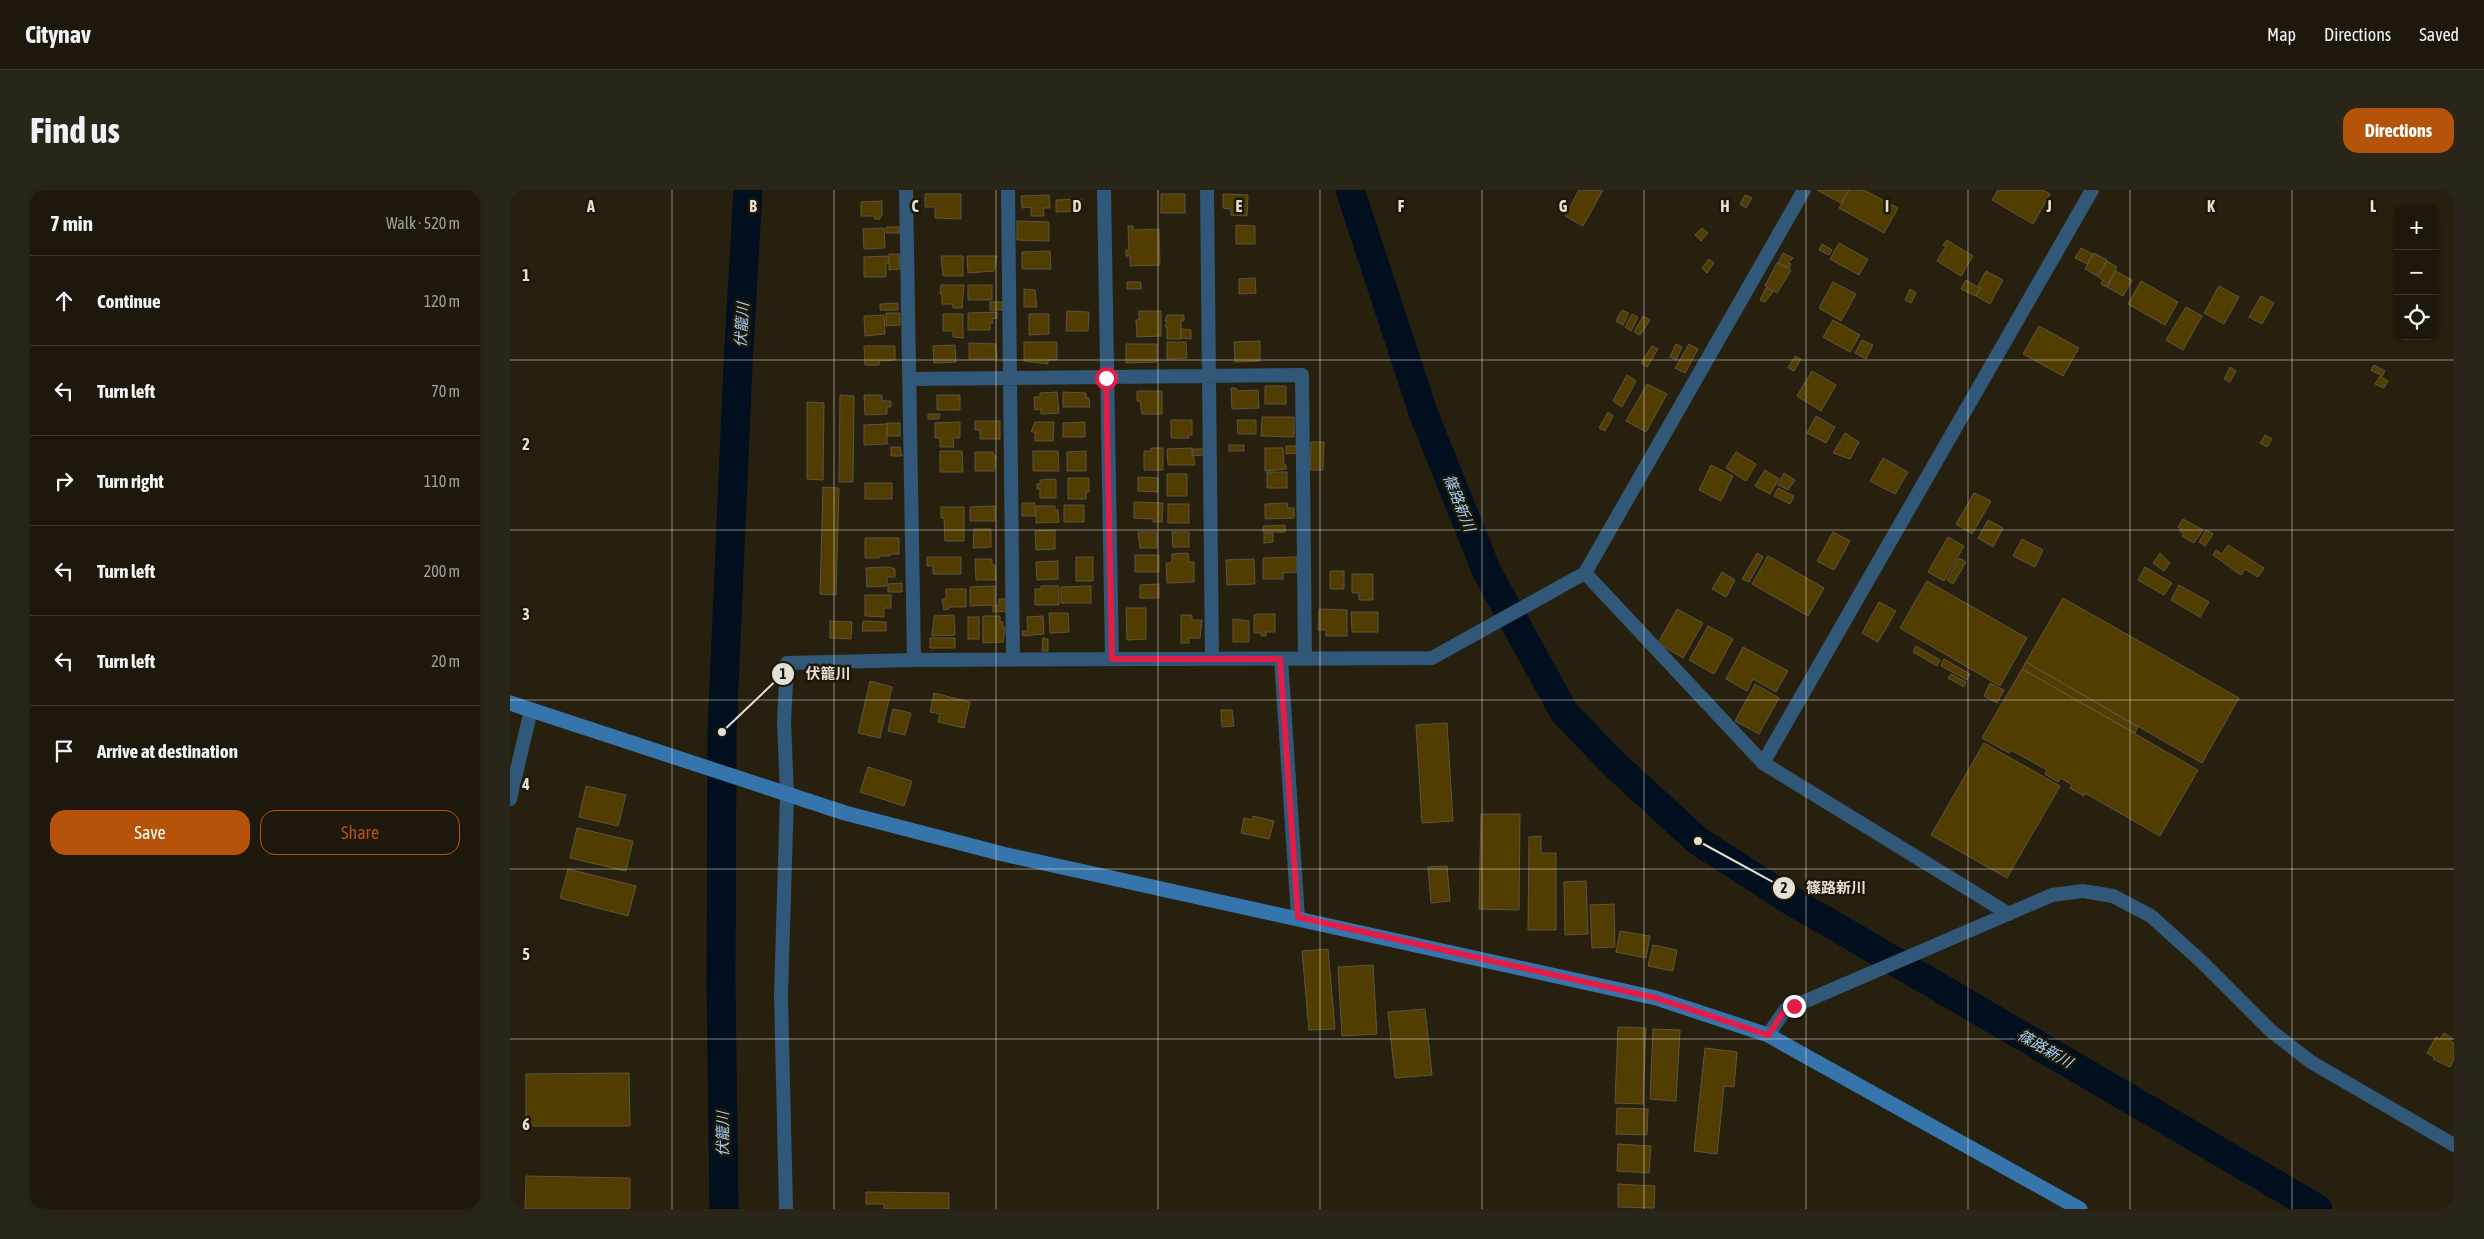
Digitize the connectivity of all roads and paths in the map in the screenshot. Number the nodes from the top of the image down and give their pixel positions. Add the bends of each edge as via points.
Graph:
1 (906, 190) edge
2 (1008, 190) edge
3 (1104, 190) edge
4 (1207, 190) edge
5 (1804, 190) edge
6 (2092, 190) edge
7 (1208, 375) junction
8 (1008, 378) junction
9 (1106, 378) junction
10 (909, 379) junction
11 (1585, 573) junction
12 (1112, 659) junction
13 (1212, 659) junction
14 (1280, 659) junction
15 (1305, 659) junction
16 (914, 660) junction
17 (1013, 660) junction
18 (510, 703) edge
19 (531, 710) junction
20 (1763, 763) junction
21 (781, 792) junction
22 (510, 799) edge
23 (2008, 914) junction
24 (1298, 917) junction
25 (1768, 1035) junction
26 (2454, 1145) edge
27 (786, 1209) edge
28 (2080, 1209) edge

1 - 10 street
2 - 8 street
3 - 9 street
4 - 7 street
5 - 11 street
6 - 20 street
7 - 9 street
7 - 13 street
7 - 15 street via 1302,375
8 - 9 street
8 - 10 street
8 - 17 street
9 - 12 street
10 - 16 street
11 - 15 street via 1432,658
11 - 20 street
12 - 13 street
12 - 17 street
13 - 14 street
14 - 15 street
14 - 24 street
16 - 17 street
16 - 21 street via 786,664
18 - 19 street
19 - 21 street
19 - 22 street
20 - 23 street
21 - 24 street via 845,813 1003,854
21 - 27 street
23 - 25 street via 1785,1010
23 - 26 street via 2052,895 2083,891 2113,896 2151,916 2271,1031 2311,1062
24 - 25 street via 1656,998
25 - 28 street

